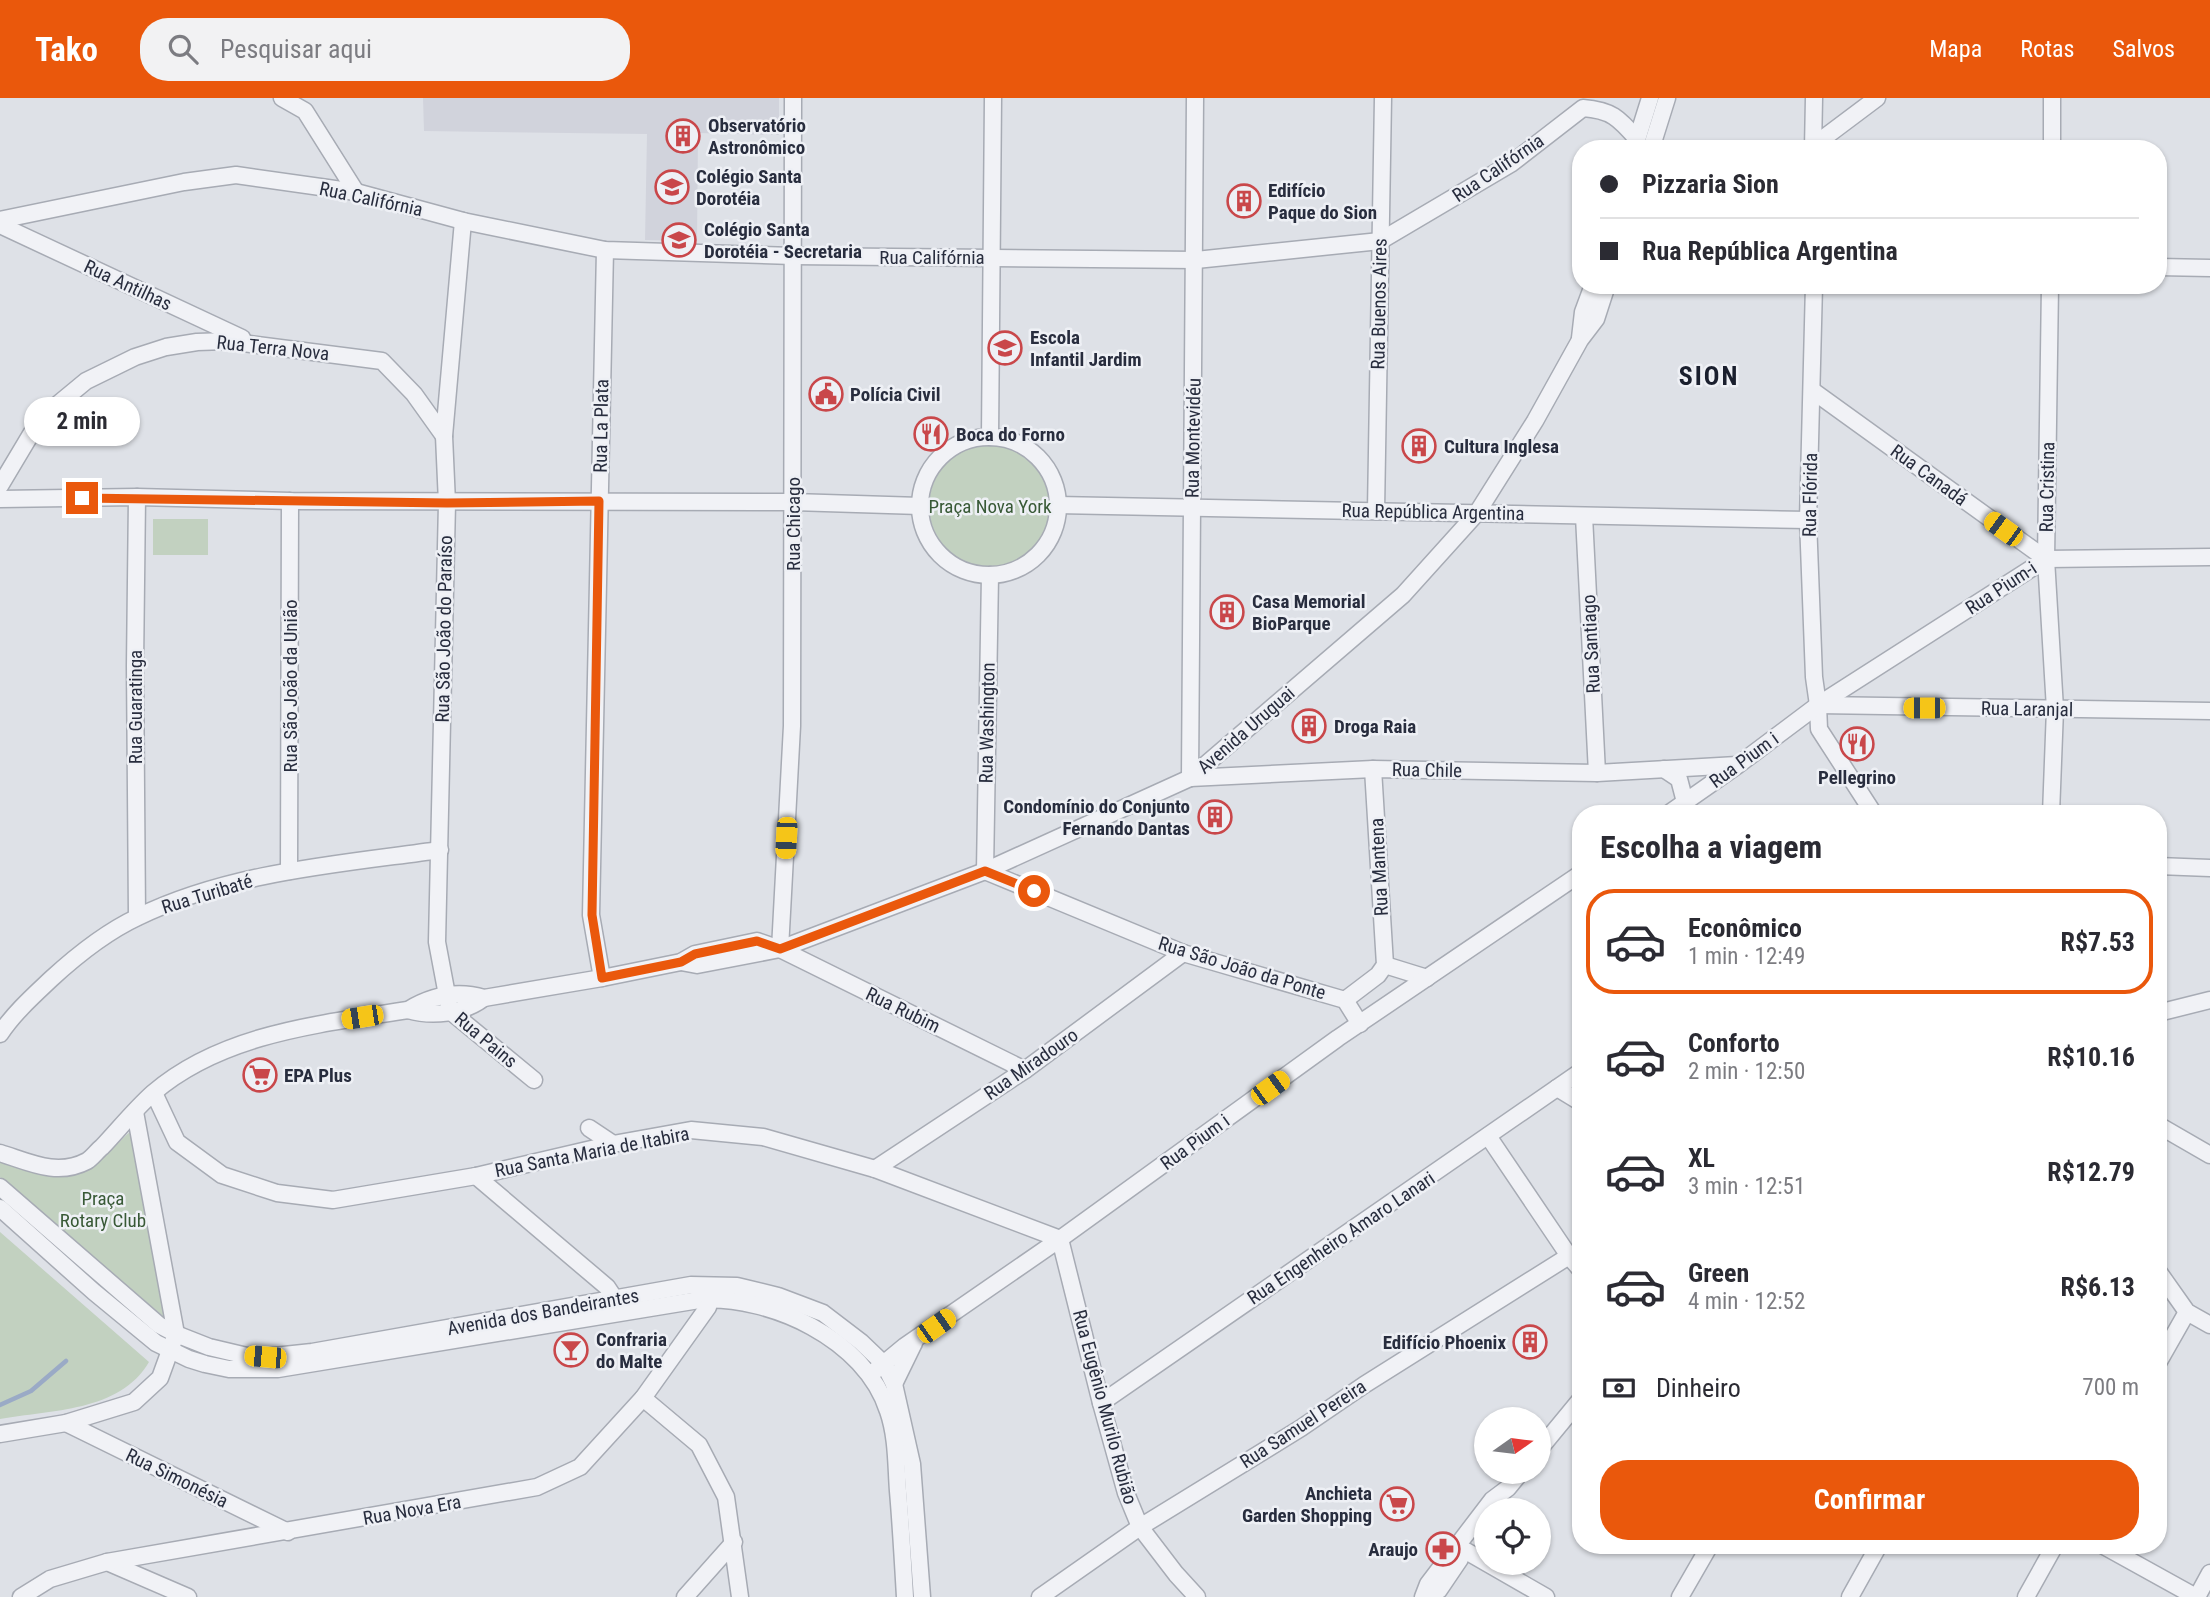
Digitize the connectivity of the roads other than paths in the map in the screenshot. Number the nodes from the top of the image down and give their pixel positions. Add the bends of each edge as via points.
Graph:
1 (282, 98) edge
2 (793, 98) edge
3 (993, 98) edge
4 (1195, 98) edge
5 (1383, 98) edge
6 (1814, 98) edge
7 (1877, 98) edge
8 (2052, 98) edge
9 (1657, 102) edge
10 (1619, 119) junction
11 (1632, 140) edge
12 (1637, 140) edge
13 (1652, 140) edge
14 (1813, 140) edge
15 (1822, 140) edge
16 (2052, 140) edge
17 (356, 192) junction
18 (463, 221) junction
19 (0, 222) edge
20 (1380, 241) junction
21 (605, 250) junction
22 (793, 256) junction
23 (993, 257) junction
24 (1195, 260) junction
25 (2167, 267) edge
26 (2210, 268) edge
27 (1590, 294) edge
28 (1604, 294) edge
29 (1814, 294) edge
30 (2050, 294) edge
31 (1580, 340) junction
32 (256, 345) junction
33 (1813, 391) junction
34 (444, 436) junction
35 (990, 437) junction
36 (0, 486) edge
37 (137, 497) junction
38 (0, 499) edge
39 (290, 501) junction
40 (599, 501) junction
41 (793, 502) junction
42 (447, 503) junction
43 (1057, 505) junction
44 (920, 506) junction
45 (1192, 509) junction
46 (1376, 511) junction
47 (1476, 513) junction
48 (1584, 516) junction
49 (1808, 520) junction
50 (2210, 557) edge
51 (2046, 559) junction
52 (990, 575) junction
53 (1842, 700) junction
54 (1818, 705) junction
55 (2055, 709) junction
56 (2210, 711) edge
57 (1738, 765) junction
58 (1373, 769) junction
59 (1664, 769) junction
60 (1597, 773) junction
61 (1190, 778) junction
62 (1685, 802) junction
63 (1681, 805) edge
64 (1868, 805) edge
65 (2052, 805) edge
66 (440, 850) junction
67 (2167, 866) edge
68 (2210, 868) edge
69 (289, 871) junction
70 (985, 871) junction
71 (1572, 879) edge
72 (137, 917) junction
73 (780, 949) junction
74 (1183, 953) junction
75 (1385, 965) junction
76 (602, 978) junction
77 (1427, 978) junction
78 (1345, 1000) junction
79 (2210, 1000) edge
80 (448, 1003) junction
81 (2167, 1011) edge
82 (5, 1022) edge
83 (1360, 1024) junction
84 (0, 1034) edge
85 (1338, 1038) junction
86 (1025, 1070) junction
87 (1572, 1078) edge
88 (534, 1080) dead end
89 (1557, 1088) junction
90 (154, 1093) junction
91 (1572, 1097) edge
92 (135, 1112) junction
93 (589, 1128) dead end
94 (2167, 1130) edge
95 (1488, 1136) junction
96 (613, 1144) junction
97 (0, 1153) edge
98 (2210, 1155) edge
99 (875, 1169) junction
100 (476, 1176) junction
101 (0, 1187) edge
102 (0, 1208) edge
103 (1060, 1239) junction
104 (1569, 1256) junction
105 (1572, 1260) edge
106 (2167, 1284) edge
107 (712, 1292) junction
108 (615, 1299) junction
109 (2187, 1312) junction
110 (586, 1318) junction
111 (2210, 1325) edge
112 (176, 1334) junction
113 (915, 1341) junction
114 (2167, 1347) edge
115 (171, 1351) junction
116 (884, 1364) junction
117 (869, 1376) junction
118 (894, 1384) junction
119 (643, 1398) junction
120 (1101, 1403) junction
121 (1572, 1410) edge
122 (66, 1423) junction
123 (0, 1434) edge
124 (1551, 1435) edge
125 (1511, 1484) edge
126 (1508, 1488) junction
127 (1503, 1498) edge
128 (1140, 1527) junction
129 (288, 1532) junction
130 (1474, 1540) edge
131 (734, 1542) junction
132 (1465, 1551) junction
133 (1705, 1554) edge
134 (1875, 1554) edge
135 (2050, 1554) edge
136 (2118, 1554) edge
137 (107, 1562) junction
138 (2210, 1573) edge
139 (20, 1597) edge
140 (188, 1597) edge
141 (685, 1597) edge
142 (740, 1597) edge
143 (905, 1597) edge
144 (922, 1597) edge
145 (1040, 1597) edge
146 (1197, 1597) edge
147 (1423, 1597) edge
148 (1429, 1597) edge
149 (1546, 1597) edge
150 (1680, 1597) edge
151 (1850, 1597) edge
152 (2026, 1597) edge
153 (2197, 1597) edge

1 - 17 street via 305,111
2 - 22 street, Rua Chicago
3 - 23 street
4 - 24 street, Rua Montevidéu
5 - 20 street, Rua Buenos Aires
6 - 14 street
7 - 15 street
8 - 16 street
9 - 10 street
9 - 12 street
9 - 13 street
10 - 11 street
10 - 20 street, Rua Califórnia via 1584,108 1512,163
17 - 18 street, Rua Califórnia
17 - 19 street, Rua Califórnia via 236,175
18 - 21 street, Rua Califórnia
18 - 34 street, Rua São João do Paraíso
19 - 32 street, Rua Antilhas
20 - 24 street, Rua Califórnia
20 - 46 street, Rua Buenos Aires
21 - 22 street, Rua Califórnia
21 - 40 street, Rua La Plata
22 - 23 street, Rua Califórnia
22 - 41 street, Rua Chicago
23 - 24 street, Rua Califórnia
23 - 35 street
24 - 45 street, Rua Montevidéu
25 - 26 street
27 - 31 street, Avenida Uruguai
28 - 31 street, Avenida Uruguai via 1596,318
29 - 33 street, Rua Flórida
30 - 51 street, Rua Cristina
31 - 47 street, Avenida Uruguai
32 - 34 street, Rua Terra Nova via 382,361 414,394
32 - 36 street, Rua Terra Nova via 227,341 166,347 86,381 40,419
33 - 49 street, Rua Flórida
33 - 51 street, Rua Canadá
34 - 42 street, Rua São João do Paraíso
35 - 43 street via 1030,451 1045,466 1055,484
35 - 44 street via 954,445 940,456 928,472
37 - 38 street
37 - 39 street
37 - 72 street, Rua Guaratinga
39 - 42 street
39 - 69 street, Rua São João da União
40 - 41 street
40 - 42 street
40 - 76 street, Rua La Plata via 592,915
41 - 44 street
41 - 73 street, Rua Chicago via 792,726
42 - 66 street, Rua São João do Paraíso
43 - 45 street, Rua República Argentina
43 - 52 street via 1055,523 1039,554 1012,572
44 - 52 street via 922,524 940,555 969,572
45 - 46 street, Rua República Argentina
45 - 61 street, Rua Montevidéu
46 - 47 street, Rua República Argentina
47 - 48 street, Rua República Argentina
47 - 61 street, Avenida Uruguai via 1403,595
48 - 49 street, Rua República Argentina
48 - 60 street, Rua Santiago
49 - 54 street, Rua Flórida
50 - 51 street, Rua Pium-i
51 - 53 street, Rua Pium-i
51 - 55 street, Rua Cristina
52 - 70 street, Rua Washington
53 - 54 street, Rua Laranjal
53 - 55 street, Rua Laranjal
54 - 57 street, Rua Pium i
54 - 64 street, Rua Flórida via 1819,729
55 - 56 street, Rua Laranjal
55 - 65 street, Rua Cristina
57 - 59 street, Rua Chile
57 - 62 street, Rua Pium i
58 - 60 street, Rua Chile
58 - 61 street, Rua Chile
58 - 75 street, Rua Mantena
59 - 60 street, Rua Chile
59 - 62 street via 1679,779
61 - 70 street, Avenida Uruguai
62 - 63 street, Rua Pium i
66 - 69 street, Rua Turibaté
66 - 80 street, Rua São João do Paraíso via 437,942
67 - 68 street
69 - 72 street, Rua Turibaté via 214,888
70 - 73 street, Avenida Uruguai
70 - 74 street, Rua São João da Ponte
71 - 77 street, Rua Pium i
72 - 82 street, Rua Turibaté via 74,958
73 - 76 street via 757,941
73 - 86 street, Rua Rubim
74 - 78 street, Rua São João da Ponte
74 - 86 street, Rua Miradouro
75 - 77 street
75 - 78 street
76 - 80 street via 484,998 468,993
77 - 83 street, Rua Pium i
78 - 83 street, Rua São João da Ponte
78 - 85 street, Rua São João da Ponte
79 - 81 street
80 - 88 street, Rua Pains
80 - 90 street via 423,1000 408,1010 292,1029 194,1066
82 - 84 street, Rua Turibaté
83 - 85 street, Rua Pium i
85 - 103 street, Rua Pium i
86 - 99 street, Rua Miradouro
87 - 89 street, Rua Engenheiro Amaro Lanari
89 - 91 street
89 - 95 street, Rua Engenheiro Amaro Lanari
90 - 92 street
90 - 100 street, Rua Santa Maria de Itabira via 177,1143 222,1175 277,1193 333,1200
92 - 97 street via 88,1161 65,1168 47,1168
92 - 112 street
93 - 96 street
94 - 98 street
95 - 104 street
95 - 120 street, Rua Engenheiro Amaro Lanari
96 - 99 street, Rua Santa Maria de Itabira via 691,1130 763,1137
96 - 100 street, Rua Santa Maria de Itabira
99 - 103 street, Rua Santa Maria de Itabira
100 - 108 street via 607,1287
101 - 112 street, Avenida dos Bandeirantes via 159,1325
102 - 115 street, Avenida dos Bandeirantes via 143,1334
103 - 113 street, Rua Pium i
103 - 120 street, Rua Eugênio Murilo Rubião
104 - 105 street
104 - 128 street, Rua Samuel Pereira
106 - 109 street
107 - 108 street, Avenida dos Bandeirantes via 691,1286
107 - 110 street, Avenida dos Bandeirantes
107 - 116 street, Avenida dos Bandeirantes via 737,1286 823,1313
107 - 117 street, Avenida dos Bandeirantes via 804,1323 844,1350
107 - 119 street, Rua Nova Era via 708,1307
108 - 110 street via 610,1307
108 - 112 street, Avenida dos Bandeirantes via 265,1357 230,1352
109 - 111 street
109 - 114 street
110 - 115 street, Avenida dos Bandeirantes via 278,1369 229,1369
112 - 115 street
113 - 116 street
113 - 118 street
115 - 122 street via 160,1378 134,1402
116 - 117 street
116 - 118 street, Avenida dos Bandeirantes
117 - 143 street, Avenida dos Bandeirantes via 888,1410 893,1431
118 - 144 street, Avenida dos Bandeirantes via 912,1464
119 - 129 street, Rua Nova Era via 580,1467 537,1487
119 - 131 street via 699,1445 726,1497
120 - 128 street, Rua Eugênio Murilo Rubião
121 - 124 street
122 - 123 street
122 - 129 street, Rua Simonésia
125 - 126 street
126 - 127 street
126 - 147 street via 1492,1500
128 - 145 street, Rua Samuel Pereira
128 - 146 street, Rua Eugênio Murilo Rubião
129 - 137 street, Rua Nova Era
130 - 132 street
131 - 141 street
131 - 142 street
132 - 148 street via 1439,1590
132 - 149 street
133 - 150 street
134 - 151 street
135 - 152 street
136 - 153 street
137 - 139 street, Rua Nova Era via 50,1579
137 - 140 street
138 - 153 street

